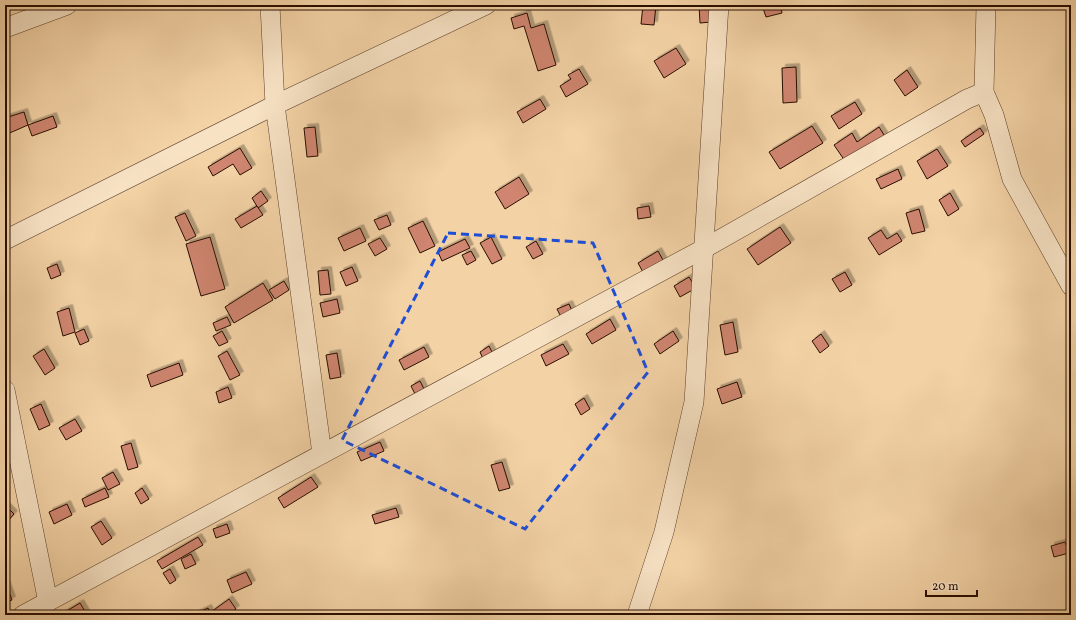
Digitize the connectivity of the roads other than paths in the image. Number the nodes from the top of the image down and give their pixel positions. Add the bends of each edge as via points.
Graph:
1 (67, 5) edge
2 (270, 5) edge
3 (486, 5) edge
4 (719, 5) edge
5 (986, 5) edge
6 (25, 13) edge
7 (5, 28) edge
8 (984, 92) junction
9 (275, 105) junction
10 (5, 240) edge
11 (705, 248) junction
12 (1071, 286) edge
13 (5, 390) edge
14 (322, 454) junction
15 (48, 602) junction
16 (23, 615) edge
17 (637, 615) edge

1 - 6 street
2 - 9 street
3 - 9 street
4 - 11 street
5 - 8 street
6 - 7 street
8 - 11 street via 967,99
8 - 12 street via 994,115 1012,179
9 - 10 street
9 - 14 street
11 - 14 street
11 - 17 street via 694,402 664,532
13 - 15 street
14 - 15 street
15 - 16 street

